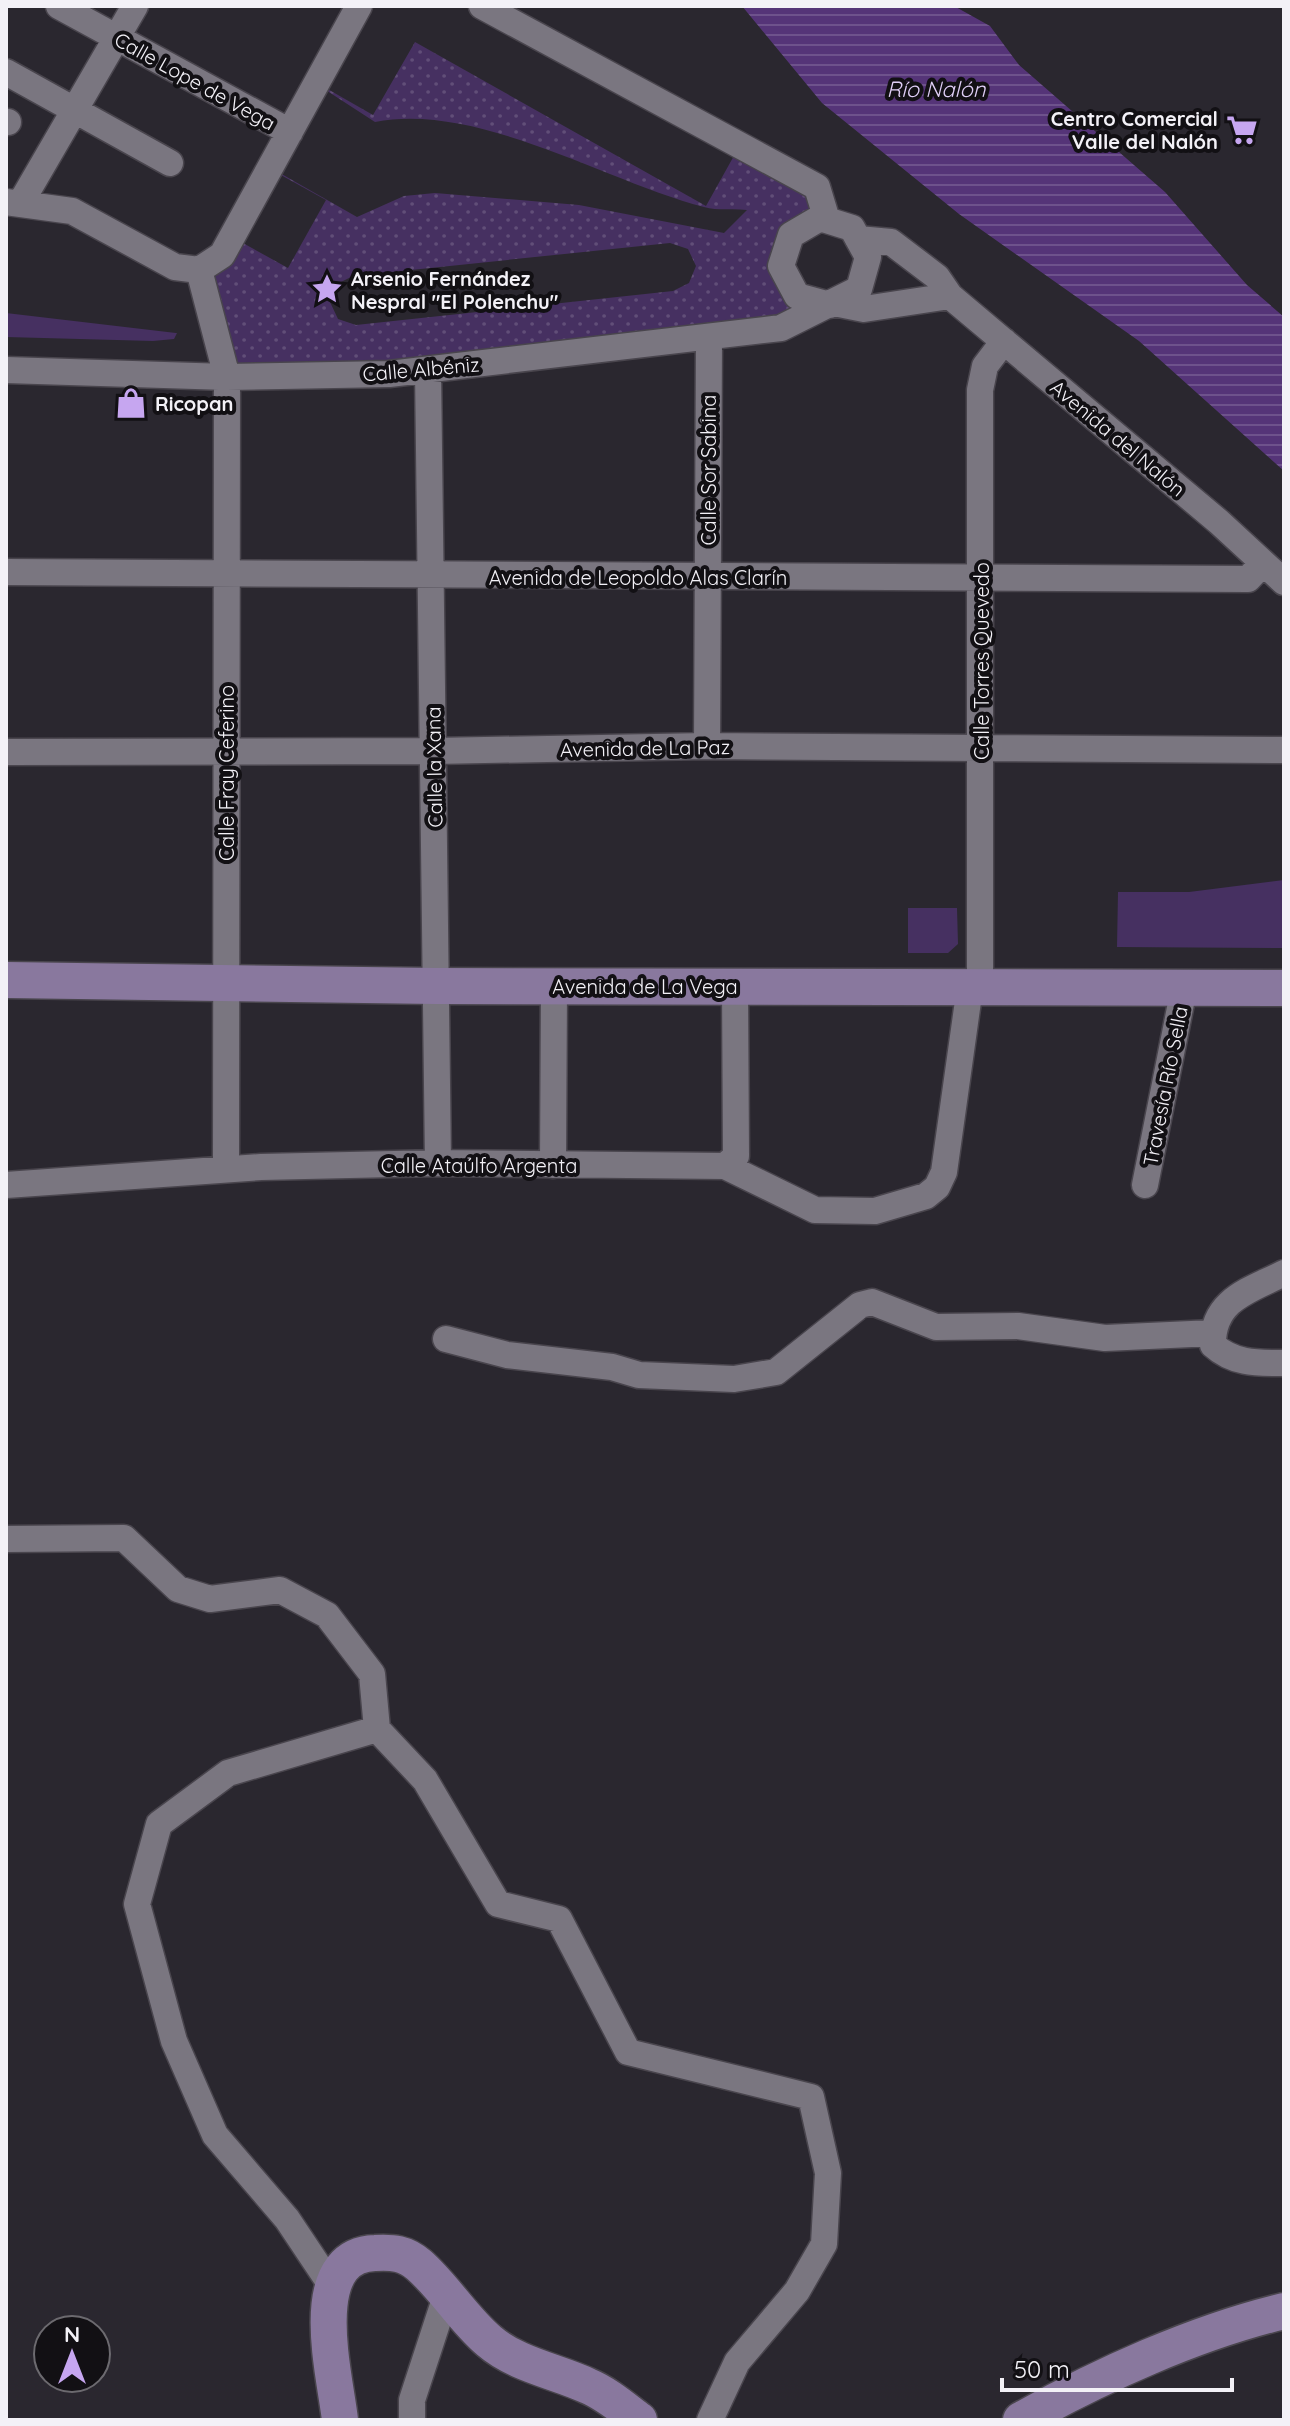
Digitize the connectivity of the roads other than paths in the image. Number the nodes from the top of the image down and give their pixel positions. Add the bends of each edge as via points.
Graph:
1 (59, 6) edge
2 (135, 6) edge
3 (359, 6) edge
4 (482, 6) edge
5 (117, 38) junction
6 (6, 72) edge
7 (75, 111) junction
8 (290, 132) junction
9 (170, 163) dead end
10 (13, 203) edge
11 (827, 220) junction
12 (858, 239) junction
13 (199, 270) junction
14 (950, 296) junction
15 (832, 304) junction
16 (709, 337) junction
17 (1004, 341) junction
18 (6, 370) edge
19 (428, 370) junction
20 (227, 377) junction
21 (1263, 563) junction
22 (6, 572) edge
23 (226, 574) junction
24 (432, 575) junction
25 (707, 577) junction
26 (981, 579) junction
27 (1284, 582) edge
28 (707, 746) junction
29 (980, 748) junction
30 (1284, 750) edge
31 (434, 751) junction
32 (6, 752) edge
33 (226, 752) junction
34 (6, 980) edge
35 (225, 982) junction
36 (436, 986) junction
37 (554, 986) junction
38 (735, 986) junction
39 (975, 987) junction
40 (1184, 988) junction
41 (1284, 988) edge
42 (438, 1163) junction
43 (553, 1165) junction
44 (725, 1166) junction
45 (226, 1168) junction
46 (6, 1185) edge
47 (1145, 1185) dead end
48 (937, 1187) joint
49 (1284, 1273) edge
50 (1213, 1333) junction
51 (446, 1339) dead end
52 (1284, 1363) edge
53 (6, 1539) edge
54 (377, 1729) junction
55 (331, 2285) junction
56 (446, 2296) junction
57 (1284, 2311) edge
58 (340, 2420) edge
59 (412, 2420) edge
60 (639, 2420) edge
61 (710, 2420) edge
62 (1021, 2420) edge

1 - 5 street, Calle Lope de Vega
2 - 5 street
3 - 8 street
4 - 11 street via 817,187
5 - 7 street
5 - 8 street, Calle Lope de Vega
6 - 7 street
7 - 9 street
7 - 10 street
8 - 13 street via 222,255
10 - 13 street via 72,211 175,267
11 - 12 street via 852,228
11 - 15 street via 820,218 791,235 781,266 797,296
12 - 14 street, Avenida del Nalón via 891,242 937,277
12 - 15 street via 868,257 859,289
13 - 20 street, Calle Fray Ceferino
14 - 15 street via 864,309
14 - 17 street, Avenida del Nalón
15 - 16 street, Calle Albéniz via 781,328
16 - 19 street, Calle Albéniz
16 - 25 street, Calle Sor Sabina
17 - 21 street, Avenida del Nalón
17 - 26 street, Calle Torres Quevedo via 985,366 980,390
18 - 20 street, Calle Albéniz
19 - 20 street, Calle Albéniz
19 - 24 street, Calle la Xana
20 - 23 street, Calle Fray Ceferino
21 - 26 street, Avenida de Leopoldo Alas Clarín via 1248,579
21 - 27 street, Avenida del Nalón
22 - 23 street, Avenida de Leopoldo Alas Clarín
23 - 24 street, Avenida de Leopoldo Alas Clarín
23 - 33 street, Calle Fray Ceferino
24 - 25 street, Avenida de Leopoldo Alas Clarín
24 - 31 street, Calle la Xana
25 - 26 street, Avenida de Leopoldo Alas Clarín
25 - 28 street, Calle Sor Sabina
26 - 29 street, Calle Torres Quevedo
28 - 29 street, Avenida de La Paz
28 - 31 street, Avenida de La Paz
29 - 30 street, Avenida de La Paz
29 - 39 street, Calle Torres Quevedo
31 - 33 street, Avenida de La Paz
31 - 36 street, Calle la Xana
32 - 33 street, Avenida de La Paz
33 - 35 street, Calle Fray Ceferino
34 - 35 street, Avenida de La Vega
35 - 36 street, Avenida de La Vega
35 - 45 street, Calle Fray Ceferino
36 - 37 street, Avenida de La Vega
36 - 42 street, Calle la Xana
37 - 38 street, Avenida de La Vega
37 - 43 street
38 - 39 street, Avenida de La Vega
38 - 44 street via 736,1156
39 - 40 street, Avenida de La Vega
39 - 48 street, Calle Torres Quevedo via 944,1172
40 - 41 street, Avenida de La Vega
40 - 47 street, Travesía Río Sella
42 - 43 street, Calle Ataúlfo Argenta
42 - 45 street, Calle Ataúlfo Argenta
43 - 44 street, Calle Ataúlfo Argenta
44 - 48 street, Calle Ataúlfo Argenta via 815,1210 875,1211 926,1196
45 - 46 street, Calle Ataúlfo Argenta
49 - 50 street via 1237,1294 1220,1313
50 - 51 street via 1105,1338 1018,1326 936,1327 872,1302 860,1305 776,1372 734,1379 639,1375 507,1355
50 - 52 street via 1213,1345 1225,1355
53 - 54 street via 124,1538 178,1589 210,1599 280,1590 327,1615 372,1674
54 - 55 street via 228,1773 159,1824 137,1904 174,2041 215,2135 287,2219
54 - 61 street via 425,1780 498,1904 559,1919 628,2052 811,2097 828,2173 824,2244 797,2291 737,2362
55 - 56 street via 342,2265 367,2253 398,2252 419,2265
55 - 58 street via 328,2307
56 - 59 street via 412,2400
56 - 60 street via 490,2342 527,2363 589,2386
57 - 62 street via 1155,2356

